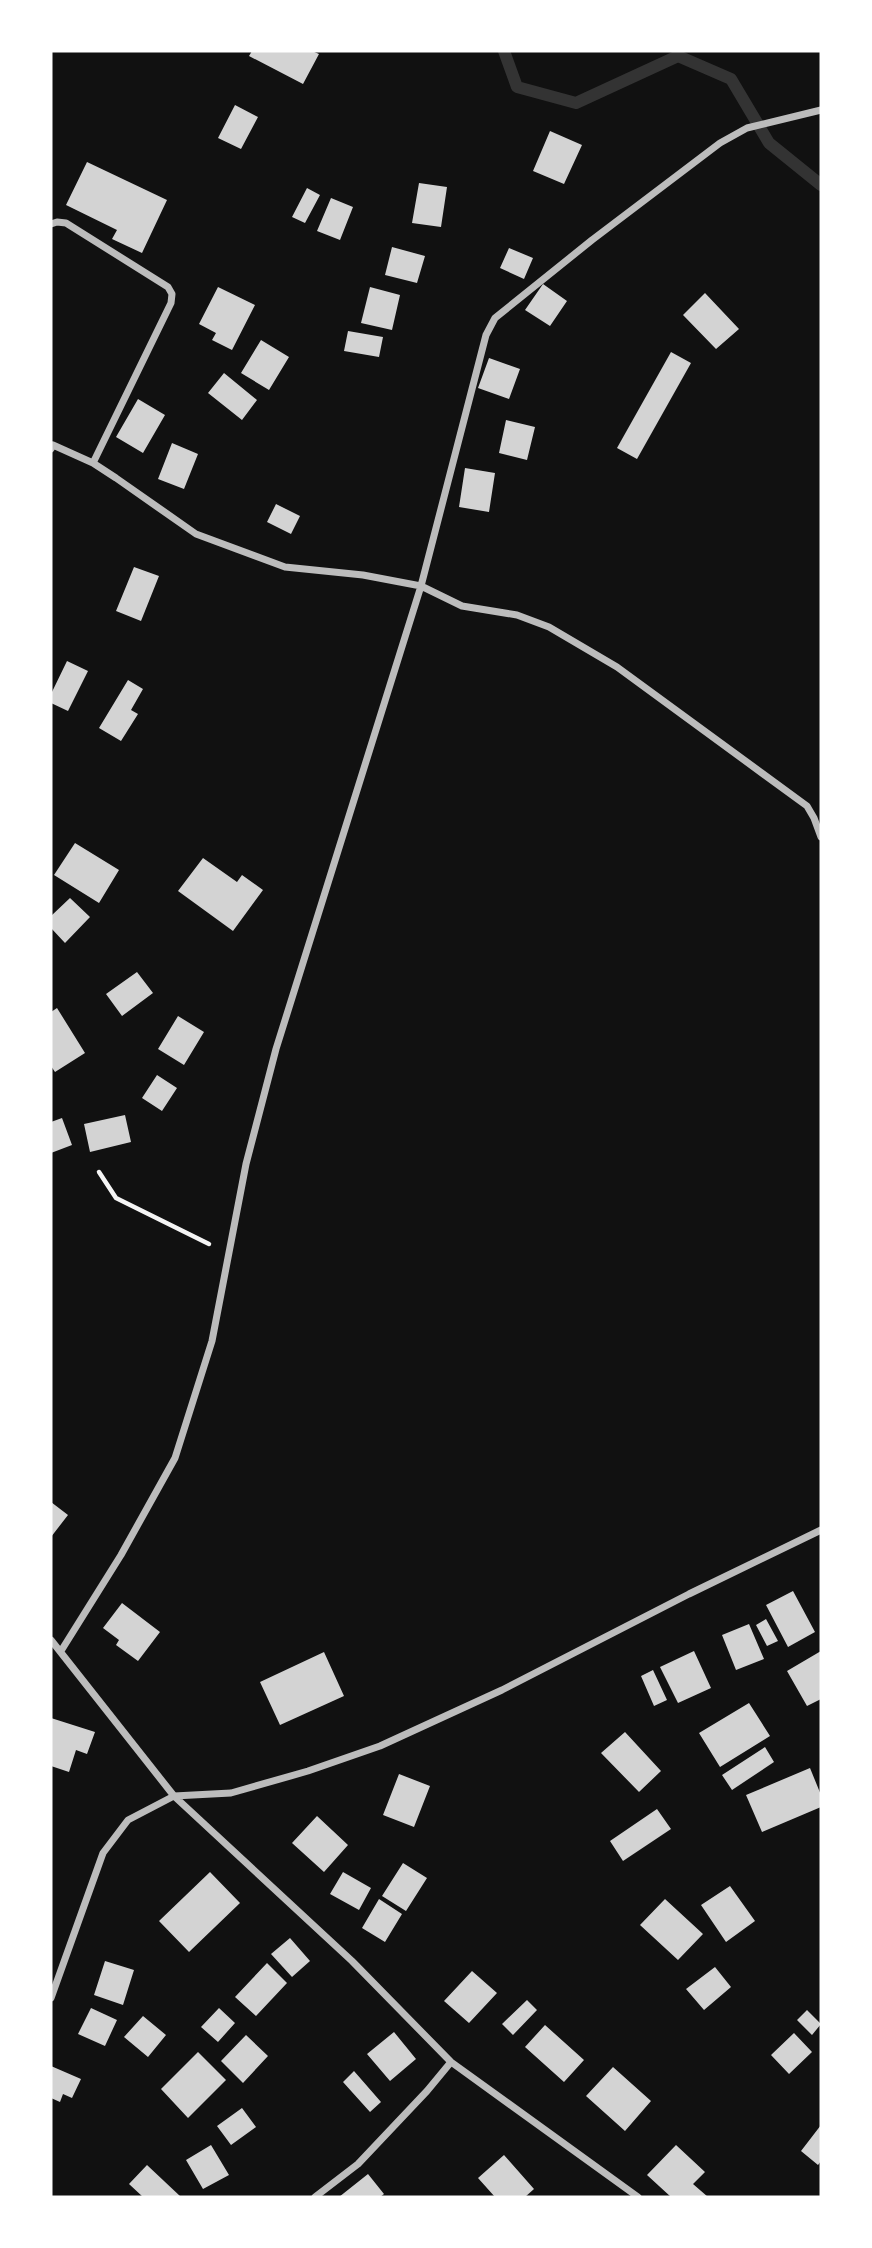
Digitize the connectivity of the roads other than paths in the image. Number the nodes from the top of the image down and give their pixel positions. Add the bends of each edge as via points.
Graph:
1 (821, 110) edge
2 (51, 224) edge
3 (51, 446) edge
4 (93, 463) junction
5 (421, 586) junction
6 (821, 837) edge
7 (821, 1530) edge
8 (51, 1640) edge
9 (61, 1651) junction
10 (174, 1796) junction
11 (51, 1998) edge
12 (450, 2062) junction
13 (315, 2197) edge
14 (638, 2197) edge

1 - 5 street via 747,128 720,144 495,318 486,335
2 - 4 street via 66,223 172,295
3 - 4 street
4 - 5 street via 196,534 285,567
5 - 6 street via 462,607 517,615 549,627 617,667 807,806
5 - 9 street via 276,1049 246,1164 212,1341 174,1458
7 - 10 street via 380,1746 231,1793
8 - 9 street
9 - 10 street
10 - 11 street via 128,1820 103,1853
10 - 12 street via 352,1961
12 - 13 street via 358,2164
12 - 14 street

